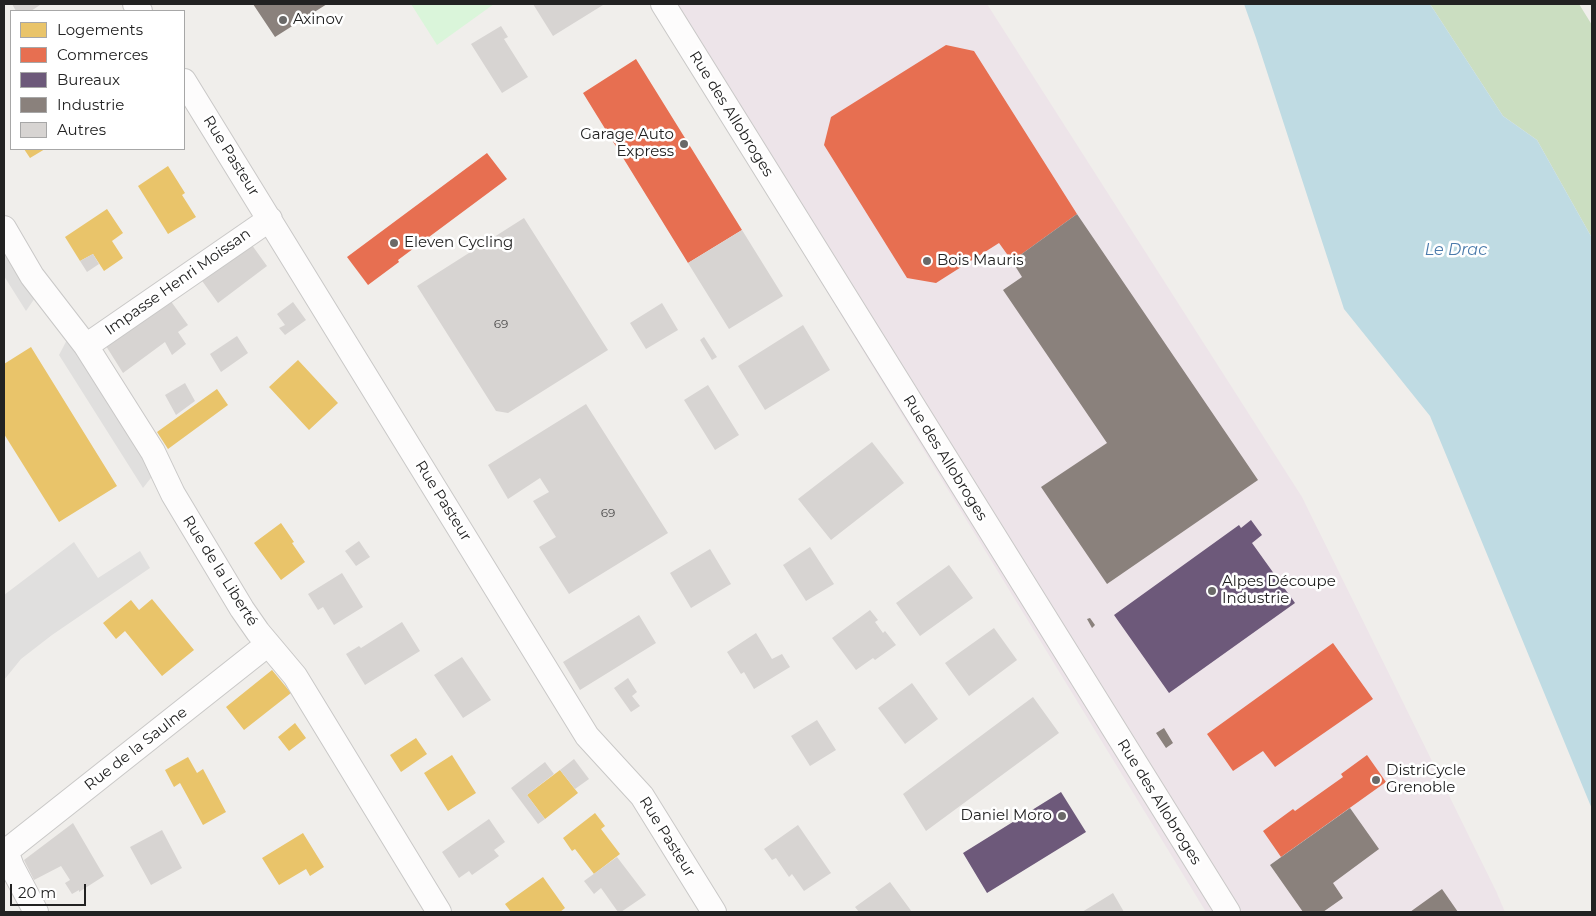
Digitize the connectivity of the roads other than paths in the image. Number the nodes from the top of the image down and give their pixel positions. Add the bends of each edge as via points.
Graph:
1 (663, 4) edge
2 (185, 83) edge
3 (270, 219) junction
4 (4, 228) edge
5 (86, 346) junction
6 (268, 644) junction
7 (5, 852) edge
8 (36, 912) edge
9 (439, 912) edge
10 (714, 912) edge
11 (1228, 912) edge

1 - 11 street, Rue des Allobroges
2 - 3 street, Rue Pasteur
3 - 5 street, Impasse Henri Moissan
3 - 10 street, Rue Pasteur via 587,736 642,796
4 - 5 street, Rue de la Liberté via 32,276
5 - 6 street, Rue de la Liberté via 153,452 173,494 242,609
6 - 7 street, Rue de la Saulne
6 - 9 street, Rue de la Liberté via 295,676
7 - 8 street

